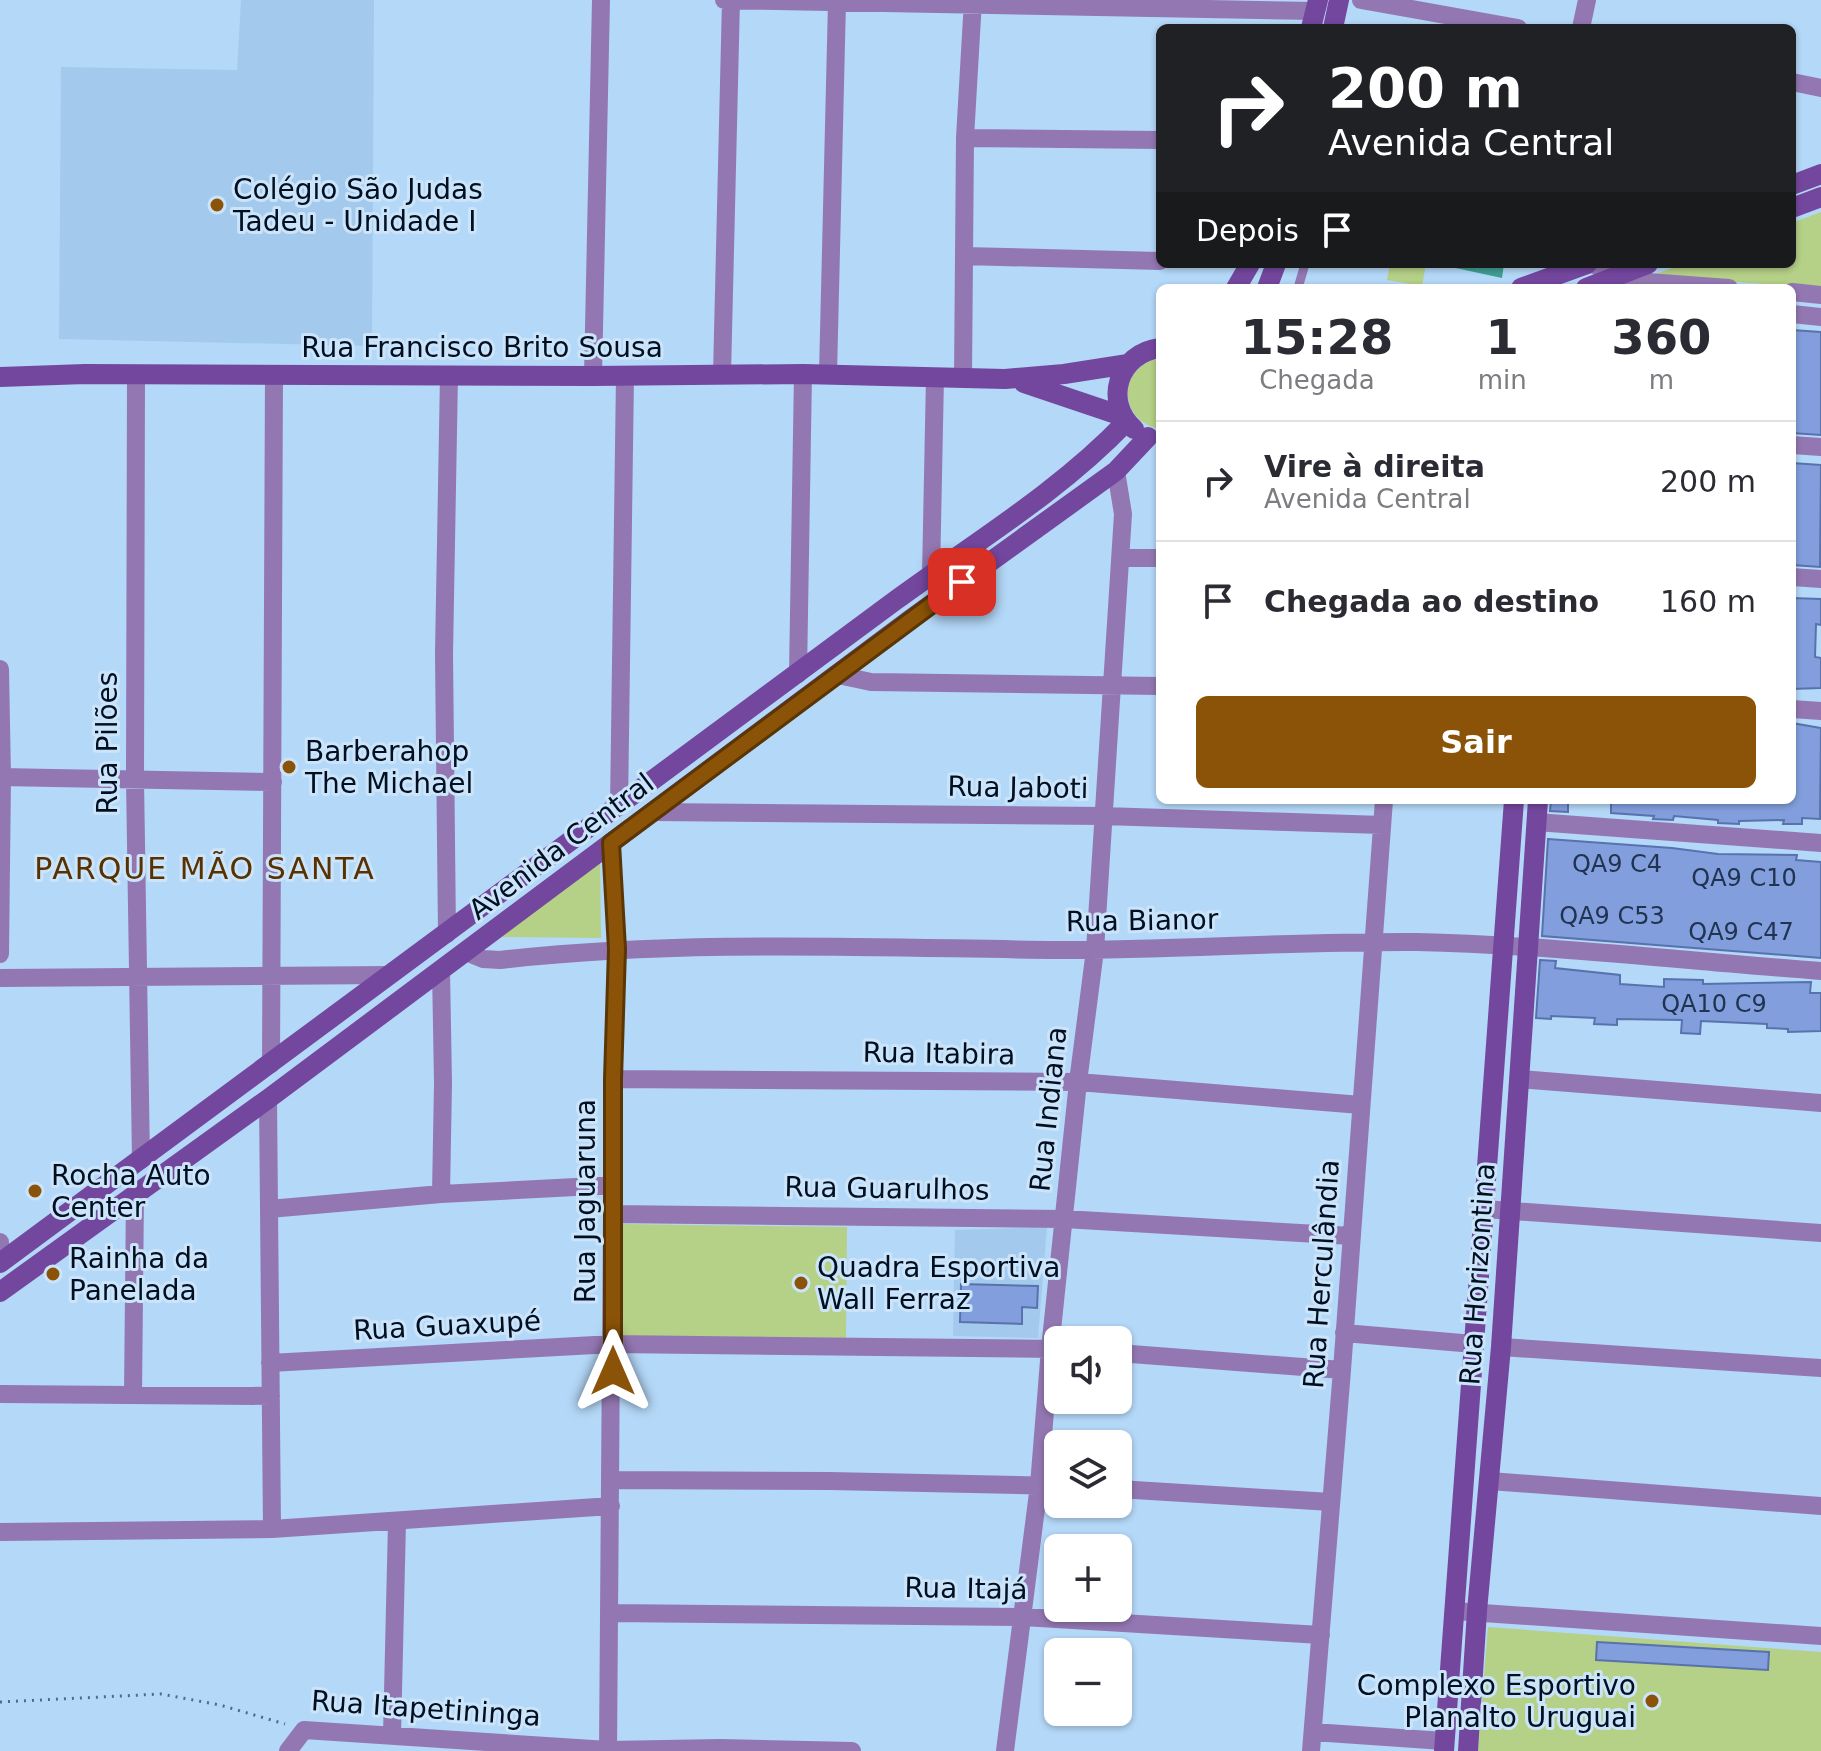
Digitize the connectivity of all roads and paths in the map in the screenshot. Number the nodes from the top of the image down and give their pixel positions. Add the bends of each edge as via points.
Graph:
1 (601, 0) edge
2 (724, 0) edge
3 (731, 0) edge
4 (1339, 0) edge
5 (1361, 0) edge
6 (1587, 0) edge
7 (837, 2) edge
8 (973, 3) edge
9 (1315, 13) edge
10 (1334, 24) edge
11 (1496, 24) edge
12 (1582, 24) edge
13 (1796, 83) edge
14 (1821, 88) edge
15 (965, 138) junction
16 (1156, 140) edge
17 (1821, 174) edge
18 (1796, 183) edge
19 (1821, 197) edge
20 (1796, 206) edge
21 (964, 256) junction
22 (1156, 261) edge
23 (1580, 268) edge
24 (1595, 268) edge
25 (1638, 268) edge
26 (1617, 276) junction
27 (1543, 284) edge
28 (1596, 284) edge
29 (1675, 284) edge
30 (1796, 292) edge
31 (1821, 295) edge
32 (1796, 314) edge
33 (1821, 317) edge
34 (1156, 349) edge
35 (1128, 364) junction
36 (136, 374) junction
37 (274, 374) junction
38 (803, 374) junction
39 (828, 374) junction
40 (449, 375) junction
41 (722, 375) junction
42 (593, 376) junction
43 (625, 376) junction
44 (0, 377) edge
45 (935, 377) junction
46 (963, 377) junction
47 (1005, 379) junction
48 (1124, 419) junction
49 (1154, 438) edge
50 (1796, 445) edge
51 (1821, 447) edge
52 (1116, 471) junction
53 (1121, 558) junction
54 (1156, 558) edge
55 (931, 575) junction
56 (1796, 577) edge
57 (1821, 579) edge
58 (896, 600) junction
59 (911, 619) junction
60 (0, 669) edge
61 (798, 674) junction
62 (838, 675) junction
63 (1112, 684) junction
64 (1156, 686) edge
65 (1796, 709) edge
66 (1821, 711) edge
67 (1, 777) edge
68 (135, 780) junction
69 (273, 782) junction
70 (1384, 804) edge
71 (1514, 804) edge
72 (1538, 804) edge
73 (619, 807) junction
74 (653, 812) junction
75 (1104, 816) junction
76 (1536, 822) junction
77 (1382, 825) junction
78 (611, 843) junction
79 (1821, 843) edge
80 (447, 934) junction
81 (1374, 942) junction
82 (1503, 946) junction
83 (1527, 948) junction
84 (617, 949) junction
85 (1095, 950) junction
86 (466, 952) junction
87 (0, 954) edge
88 (441, 970) junction
89 (1821, 971) edge
90 (270, 975) junction
91 (389, 975) junction
92 (0, 978) edge
93 (139, 978) junction
94 (271, 1064) junction
95 (613, 1079) junction
96 (1519, 1079) junction
97 (1078, 1082) junction
98 (268, 1099) junction
99 (1821, 1103) edge
100 (1361, 1105) junction
101 (141, 1160) junction
102 (614, 1185) junction
103 (135, 1194) junction
104 (441, 1194) junction
105 (269, 1209) junction
106 (1484, 1209) junction
107 (1510, 1211) junction
108 (613, 1214) junction
109 (1064, 1219) junction
110 (1821, 1233) edge
111 (1352, 1236) junction
112 (0, 1242) edge
113 (0, 1263) edge
114 (0, 1292) edge
115 (1056, 1326) edge
116 (1344, 1333) junction
117 (613, 1344) junction
118 (1474, 1344) junction
119 (1501, 1347) junction
120 (1044, 1349) edge
121 (1132, 1354) edge
122 (270, 1363) junction
123 (1821, 1368) edge
124 (1342, 1370) junction
125 (0, 1394) edge
126 (133, 1395) junction
127 (271, 1396) junction
128 (612, 1480) junction
129 (1490, 1481) junction
130 (1044, 1486) edge
131 (1132, 1490) edge
132 (1331, 1502) junction
133 (611, 1506) junction
134 (1821, 1506) edge
135 (1044, 1511) edge
136 (397, 1522) junction
137 (272, 1529) junction
138 (0, 1532) edge
139 (1454, 1611) junction
140 (1477, 1611) junction
141 (609, 1613) junction
142 (1023, 1617) junction
143 (1321, 1635) junction
144 (1821, 1636) edge
145 (0, 1702) edge
146 (304, 1730) junction
147 (392, 1735) junction
148 (1312, 1742) edge
149 (472, 1745) edge
150 (1444, 1746) edge
151 (608, 1750) edge
152 (288, 1751) edge
153 (809, 1751) edge
154 (852, 1751) edge
155 (1005, 1751) edge
156 (1468, 1751) edge

1 - 42 street
2 - 3 street
3 - 7 street
3 - 41 street
4 - 10 street
5 - 11 street
6 - 12 street
7 - 8 street
7 - 39 street
8 - 9 street
8 - 15 street
13 - 14 street
15 - 16 street
15 - 21 street
17 - 18 street
19 - 20 street
21 - 22 street
21 - 46 street
23 - 27 street
24 - 26 street
25 - 26 street
26 - 28 street
26 - 29 street
30 - 31 street
32 - 33 street
34 - 35 street
35 - 47 street
35 - 48 street via 1117,389
36 - 37 street, Rua Francisco Brito Sousa
36 - 44 street, Rua Francisco Brito Sousa
36 - 68 street, Rua Pilões
37 - 40 street, Rua Francisco Brito Sousa
37 - 69 street
38 - 39 street, Rua Francisco Brito Sousa
38 - 41 street, Rua Francisco Brito Sousa
38 - 61 street
39 - 45 street, Rua Francisco Brito Sousa
40 - 42 street, Rua Francisco Brito Sousa
40 - 80 street via 444,654
41 - 43 street, Rua Francisco Brito Sousa
42 - 43 street, Rua Francisco Brito Sousa
43 - 73 street
45 - 46 street, Rua Francisco Brito Sousa
45 - 55 street
46 - 47 street, Rua Francisco Brito Sousa
47 - 48 street
48 - 49 street
48 - 55 street, Avenida Central via 1088,459
49 - 52 street, Avenida Central
50 - 51 street
52 - 53 street, Rua Indiana via 1122,499
52 - 59 street, Avenida Central
53 - 54 street
53 - 63 street, Rua Indiana
55 - 58 street, Avenida Central
56 - 57 street
58 - 59 street
58 - 61 street, Avenida Central
59 - 62 street, Avenida Central
60 - 67 street
61 - 73 street, Avenida Central
62 - 63 street via 871,682
62 - 74 street, Avenida Central
63 - 64 street
63 - 75 street, Rua Indiana
65 - 66 street
67 - 68 street
67 - 87 street
68 - 69 street
68 - 93 street, Rua Pilões
69 - 90 street
70 - 77 street, Rua Herculândia
71 - 82 street, Rua Horizontina
72 - 76 street, Rua Horizontina
73 - 80 street, Avenida Central
74 - 75 street, Rua Jaboti
74 - 78 street, Avenida Central
75 - 77 street, Rua Jaboti
75 - 85 street, Rua Indiana
76 - 79 street
76 - 83 street, Rua Horizontina
77 - 81 street, Rua Herculândia
78 - 84 street, Rua Jaguaruna
78 - 86 street, Avenida Central
80 - 91 street, Avenida Central
81 - 82 street, Rua Bianor
81 - 85 street, Rua Bianor
81 - 100 street, Rua Herculândia
82 - 83 street, Rua Bianor
82 - 106 street, Rua Horizontina
83 - 89 street, Rua Bianor
83 - 96 street, Rua Horizontina
84 - 85 street, Rua Bianor
84 - 86 street, Rua Bianor via 500,960
84 - 95 street, Rua Jaguaruna
85 - 97 street, Rua Indiana
86 - 88 street, Avenida Central
88 - 98 street, Avenida Central
88 - 104 street
90 - 91 street
90 - 93 street
90 - 94 street
91 - 94 street, Avenida Central
92 - 93 street
93 - 101 street, Rua Pilões
94 - 101 street, Avenida Central
95 - 97 street, Rua Itabira
95 - 102 street, Rua Jaguaruna
96 - 99 street
96 - 107 street, Rua Horizontina
97 - 100 street, Rua Itabira
97 - 109 street, Rua Indiana
98 - 103 street, Avenida Central
98 - 105 street
100 - 111 street, Rua Herculândia
101 - 113 street, Avenida Central
102 - 104 street
102 - 108 street, Rua Jaguaruna
103 - 114 street, Avenida Central
103 - 126 street
104 - 105 street
105 - 122 street
106 - 107 street
106 - 118 street, Rua Horizontina
107 - 110 street
107 - 119 street, Rua Horizontina
108 - 109 street, Rua Guarulhos
108 - 117 street, Rua Jaguaruna
109 - 111 street, Rua Guarulhos
109 - 115 street, Rua Indiana
111 - 116 street, Rua Herculândia
112 - 113 street
116 - 118 street
116 - 124 street, Rua Herculândia
117 - 120 street, Rua Guaxupé
117 - 122 street, Rua Guaxupé
117 - 128 street, Rua Jaguaruna
118 - 139 street, Rua Horizontina
119 - 123 street
119 - 129 street, Rua Horizontina
121 - 124 street
122 - 127 street
124 - 132 street, Rua Herculândia
125 - 126 street
126 - 127 street
127 - 137 street
128 - 130 street
128 - 133 street, Rua Jaguaruna
129 - 134 street
129 - 140 street, Rua Horizontina
131 - 132 street
132 - 143 street, Rua Herculândia
133 - 136 street
133 - 141 street, Rua Jaguaruna
135 - 142 street, Rua Indiana
136 - 137 street
136 - 147 street
137 - 138 street
139 - 140 street
139 - 150 street, Rua Horizontina
140 - 144 street
140 - 156 street, Rua Horizontina
141 - 142 street, Rua Itajá
141 - 151 street, Rua Jaguaruna
142 - 143 street, Rua Itajá
142 - 155 street, Rua Indiana
143 - 148 street, Rua Herculândia
145 - 146 path, Rua Itapetininga via 161,1694
146 - 147 street, Rua Itapetininga
146 - 152 street
147 - 149 street, Rua Itapetininga
148 - 150 street
149 - 151 street, Rua Itapetininga
151 - 153 street, Rua Itapetininga
153 - 154 street, Rua Itapetininga

